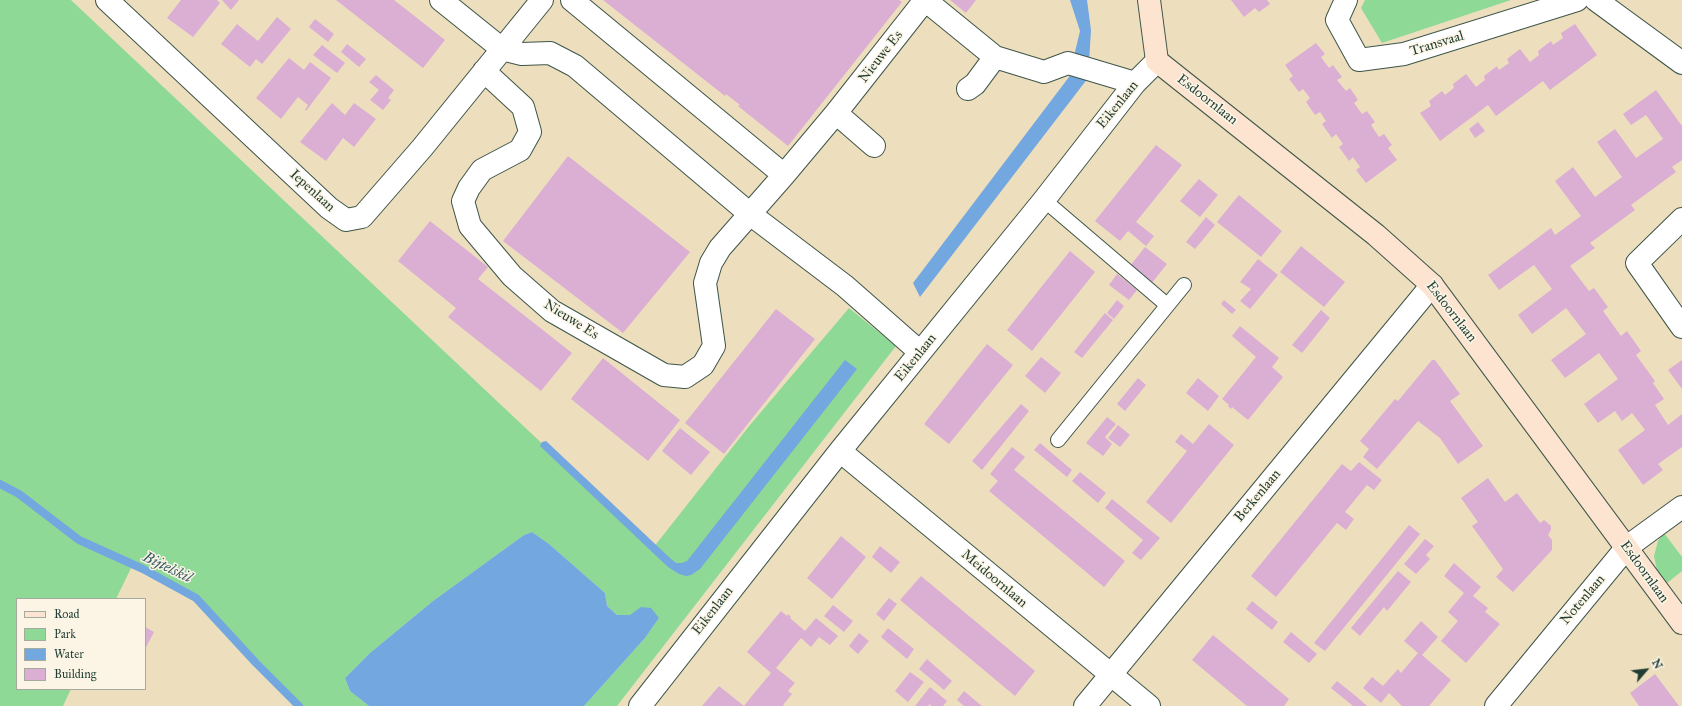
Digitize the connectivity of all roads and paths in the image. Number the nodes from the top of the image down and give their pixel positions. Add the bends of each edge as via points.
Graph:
1 (107, 0) edge
2 (441, 0) edge
3 (542, 0) edge
4 (572, 0) edge
5 (925, 0) edge
6 (1149, 0) edge
7 (1346, 0) edge
8 (1577, 0) edge
9 (1596, 0) edge
10 (502, 48) junction
11 (995, 57) junction
12 (1157, 61) junction
13 (1682, 63) edge
14 (484, 71) junction
15 (1135, 83) junction
16 (968, 89) dead end
17 (836, 113) junction
18 (874, 146) dead end
19 (784, 176) junction
20 (1044, 200) junction
21 (750, 214) junction
22 (1682, 219) edge
23 (1184, 285) dead end
24 (1432, 285) junction
25 (1167, 305) junction
26 (1682, 327) edge
27 (920, 352) junction
28 (1058, 440) dead end
29 (840, 451) junction
30 (1682, 507) edge
31 (1627, 547) junction
32 (1682, 623) edge
33 (1110, 675) junction
34 (640, 706) edge
35 (1085, 706) edge
36 (1149, 706) edge
37 (1496, 706) edge

1 - 14 street, Iepenlaan via 329,208 346,220 362,217
2 - 10 street
3 - 10 street
4 - 19 street
5 - 11 street, Nieuwe Es
5 - 17 street, Nieuwe Es
6 - 12 street
7 - 8 street, Transvaal via 1338,20 1359,60 1404,54
9 - 13 street
10 - 14 street, Iepenlaan
10 - 21 street via 522,54 550,53 575,66
11 - 15 street, Nieuwe Es via 1044,72 1068,63
11 - 16 street via 975,84
12 - 15 street, Eikenlaan
12 - 24 street, Esdoornlaan via 1376,235
14 - 21 street, Nieuwe Es via 523,106 530,132 520,150 482,170 469,188 463,201 470,226 512,276 552,311 664,375 685,377 703,365 714,346 705,283 711,263 720,248
15 - 20 street, Eikenlaan
17 - 18 street
17 - 19 street, Nieuwe Es
19 - 21 street, Nieuwe Es
20 - 25 lane
20 - 27 street, Eikenlaan
21 - 27 street via 845,286
22 - 26 street via 1637,263
23 - 25 lane
24 - 31 street, Esdoornlaan
24 - 33 street, Berkenlaan
25 - 28 lane
27 - 29 street, Eikenlaan
29 - 33 street, Meidoornlaan
29 - 34 street, Eikenlaan
30 - 31 street, Notenlaan
31 - 32 street, Esdoornlaan
31 - 37 street, Notenlaan
33 - 35 street, Berkenlaan
33 - 36 street, Meidoornlaan

